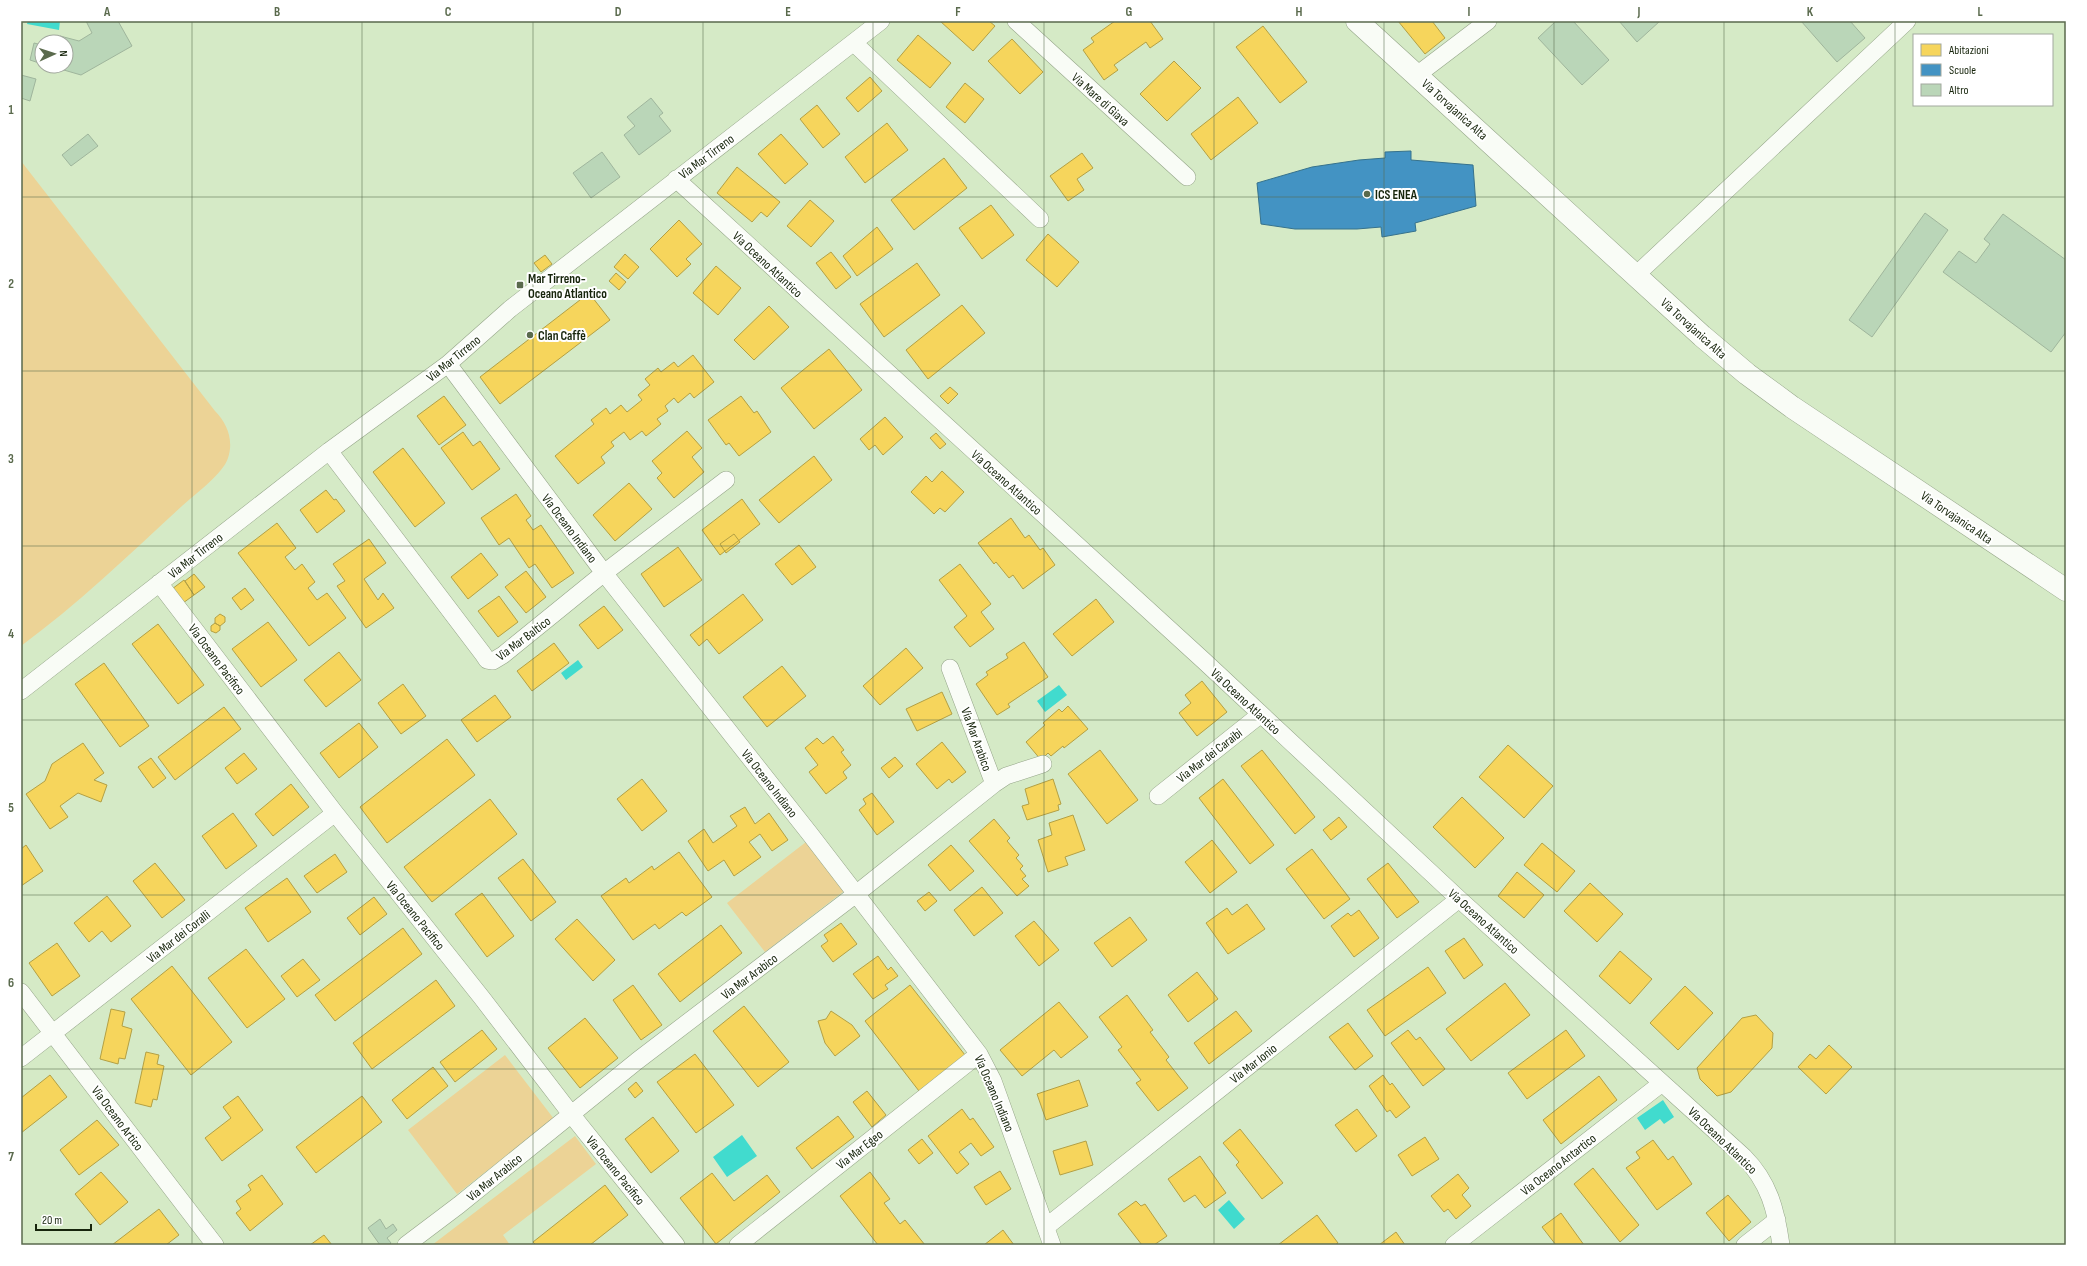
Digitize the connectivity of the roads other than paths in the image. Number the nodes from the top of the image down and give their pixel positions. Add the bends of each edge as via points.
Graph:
1 (881, 21) edge
2 (1016, 21) edge
3 (1357, 21) edge
4 (1488, 21) edge
5 (1907, 21) edge
6 (854, 43) junction
7 (1417, 75) junction
8 (1187, 177) dead end
9 (676, 179) junction
10 (1040, 219) dead end
11 (1636, 275) junction
12 (448, 364) junction
13 (329, 451) junction
14 (726, 480) dead end
15 (604, 573) junction
16 (159, 583) junction
17 (2066, 590) edge
18 (950, 668) dead end
19 (21, 691) edge
20 (1261, 714) junction
21 (1043, 764) dead end
22 (994, 784) junction
23 (1158, 796) dead end
24 (335, 814) junction
25 (856, 894) junction
26 (1459, 899) junction
27 (21, 992) edge
28 (53, 1032) junction
29 (979, 1054) junction
30 (21, 1058) edge
31 (1662, 1083) junction
32 (571, 1114) junction
33 (1777, 1220) junction
34 (1046, 1227) junction
35 (214, 1245) edge
36 (406, 1245) edge
37 (676, 1245) edge
38 (738, 1245) edge
39 (1052, 1245) edge
40 (1454, 1245) edge
41 (1745, 1245) edge
42 (1781, 1245) edge

1 - 6 street, Via Mar Tirreno
2 - 8 street, Via Mare di Giava
3 - 7 street, Via Torvajanica Alta
4 - 7 street
5 - 11 street
6 - 9 street, Via Mar Tirreno
6 - 10 street
7 - 11 street, Via Torvajanica Alta
9 - 12 street, Via Mar Tirreno via 510,309
9 - 20 street, Via Oceano Atlantico
11 - 17 street, Via Torvajanica Alta via 1713,345 1778,397
12 - 13 street, Via Mar Tirreno
12 - 15 street, Via Oceano Indiano
13 - 15 street, Via Mar Baltico via 487,660 498,659
13 - 16 street, Via Mar Tirreno
14 - 15 street, Via Mar Baltico
15 - 25 street, Via Oceano Indiano
16 - 19 street, Via Mar Tirreno
16 - 24 street, Via Oceano Pacifico
18 - 22 street, Via Mar Arabico
20 - 23 street, Via Mar dei Caraibi
20 - 26 street, Via Oceano Atlantico
21 - 22 street via 1006,776
22 - 25 street, Via Mar Arabico
24 - 28 street, Via Mar dei Coralli
24 - 32 street, Via Oceano Pacifico
25 - 29 street, Via Oceano Indiano
25 - 32 street, Via Mar Arabico
26 - 31 street, Via Oceano Atlantico
26 - 34 street, Via Mar Ionio
27 - 28 street, Via Oceano Artico
28 - 30 street, Via Mar dei Coralli
28 - 35 street, Via Oceano Artico
29 - 34 street, Via Oceano Indiano via 993,1081
29 - 38 street, Via Mar Egeo
31 - 33 street, Via Oceano Atlantico via 1751,1164 1767,1188
31 - 40 street, Via Oceano Antartico
32 - 36 street, Via Mar Arabico via 459,1206
32 - 37 street, Via Oceano Pacifico
33 - 41 street
33 - 42 street, Via Oceano Atlantico
34 - 39 street, Via Oceano Indiano

